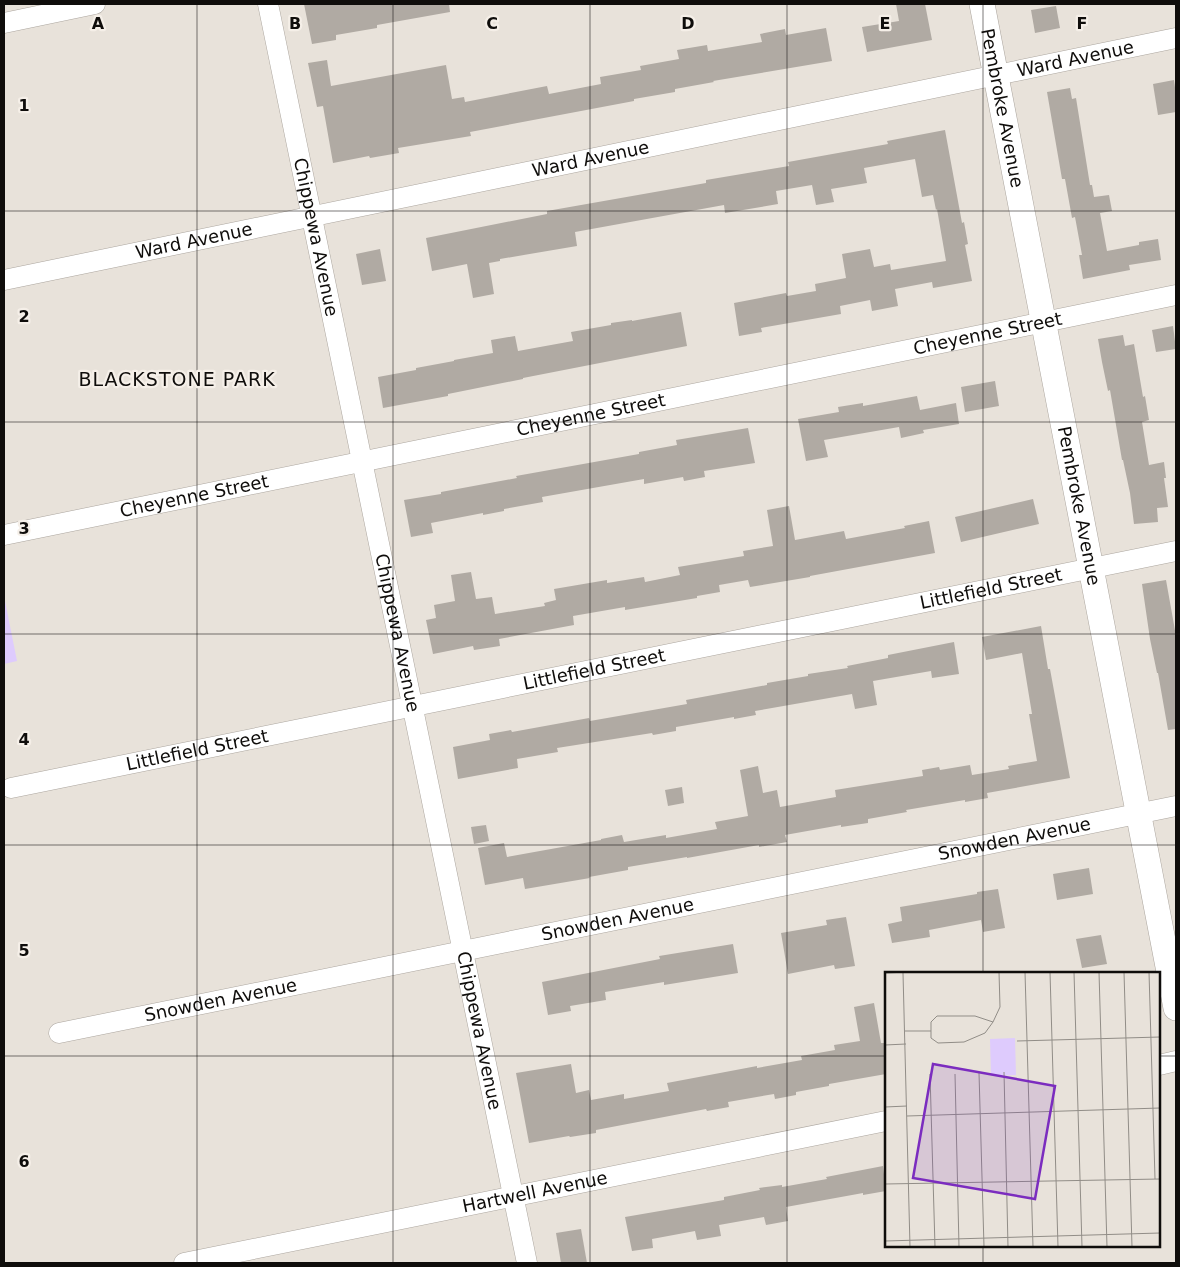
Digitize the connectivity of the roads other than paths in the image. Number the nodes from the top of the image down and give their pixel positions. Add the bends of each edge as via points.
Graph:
1 (95, 4) edge
2 (268, 4) edge
3 (982, 4) edge
4 (4, 23) edge
5 (1176, 38) edge
6 (996, 75) junction
7 (311, 216) junction
8 (4, 280) edge
9 (1176, 295) edge
10 (1044, 322) junction
11 (362, 462) junction
12 (4, 535) edge
13 (1176, 550) edge
14 (1092, 568) junction
15 (412, 707) junction
16 (11, 788) dead end
17 (1176, 806) edge
18 (1139, 814) junction
19 (463, 952) junction
20 (1176, 1008) edge
21 (59, 1034) dead end
22 (1176, 1061) edge
23 (1160, 1065) edge
24 (885, 1121) edge
25 (514, 1197) junction
26 (184, 1263) edge
27 (527, 1263) edge

1 - 4 street
2 - 7 street, Chippewa Avenue
3 - 6 street, Pembroke Avenue
5 - 6 street, Ward Avenue
6 - 7 street, Ward Avenue
6 - 10 street, Pembroke Avenue
7 - 8 street, Ward Avenue
7 - 11 street, Chippewa Avenue
9 - 10 street, Cheyenne Street
10 - 11 street, Cheyenne Street
10 - 14 street, Pembroke Avenue
11 - 12 street, Cheyenne Street
11 - 15 street, Chippewa Avenue
13 - 14 street, Littlefield Street
14 - 15 street, Littlefield Street
14 - 18 street, Pembroke Avenue
15 - 16 street, Littlefield Street
15 - 19 street, Chippewa Avenue
17 - 18 street, Snowden Avenue
18 - 19 street, Snowden Avenue
18 - 20 street, Pembroke Avenue
19 - 21 street, Snowden Avenue
19 - 25 street, Chippewa Avenue
22 - 23 street
24 - 25 street, Hartwell Avenue
25 - 26 street, Hartwell Avenue
25 - 27 street, Chippewa Avenue

